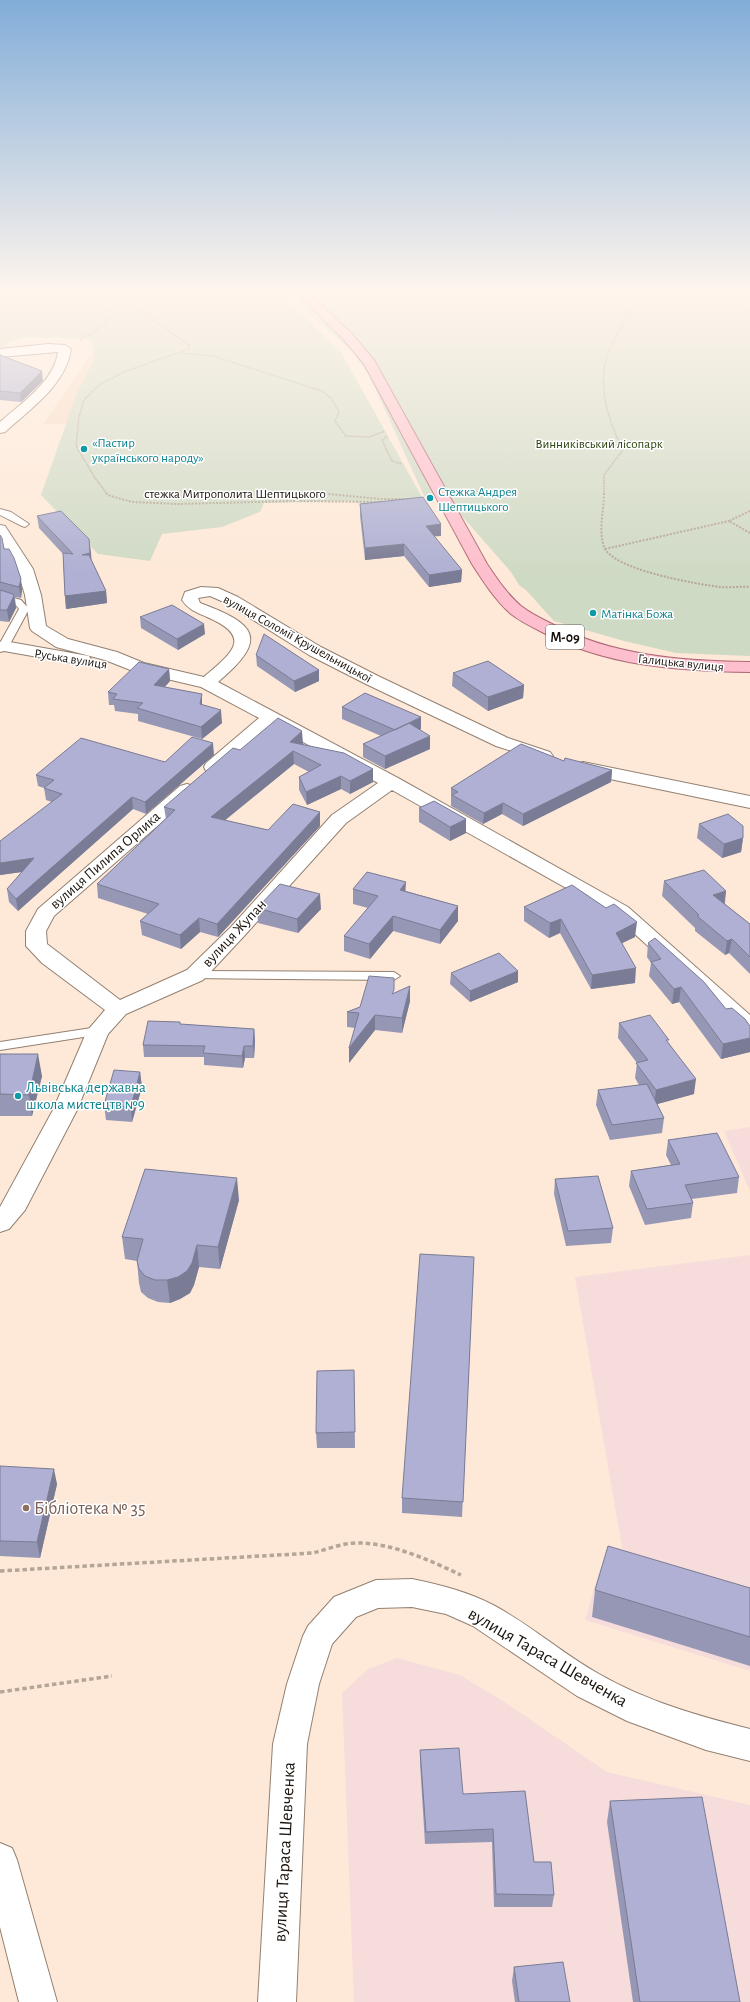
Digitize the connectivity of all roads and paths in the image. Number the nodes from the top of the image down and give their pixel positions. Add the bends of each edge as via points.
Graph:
1 (45, 385) edge
2 (99, 385) edge
3 (305, 385) edge
4 (382, 385) edge
5 (604, 385) edge
6 (0, 429) edge
7 (386, 430) dead end
8 (308, 492) dead end
9 (384, 499) junction
10 (385, 502) junction
11 (750, 511) edge
12 (0, 512) edge
13 (729, 521) junction
14 (25, 524) dead end
15 (0, 530) edge
16 (750, 533) edge
17 (605, 549) junction
18 (750, 587) edge
19 (2, 596) edge
20 (1, 647) edge
21 (139, 667) junction
22 (750, 667) edge
23 (207, 683) junction
24 (271, 717) junction
25 (391, 782) junction
26 (750, 802) edge
27 (195, 975) junction
28 (394, 976) edge
29 (118, 1009) junction
30 (750, 1027) edge
31 (98, 1031) junction
32 (0, 1046) edge
33 (0, 1224) edge
34 (313, 1552) dead end
35 (0, 1572) edge
36 (112, 1676) dead end
37 (0, 1692) edge
38 (750, 1745) edge
39 (0, 1860) edge
40 (38, 2002) edge
41 (277, 2002) edge

1 - 6 street
2 - 10 path, стежка Митрополита Шептицького via 84,400 79,417 76,446 108,495 132,502 179,504
3 - 7 path via 322,391 331,398 339,412 336,421 346,436 369,437
4 - 22 main road, Галицька вулиця / М-09 via 484,573 514,608 547,629 575,642 648,661
5 - 17 path via 605,405 613,432 623,450 604,475 604,506 600,530
8 - 9 path
9 - 10 path
9 - 10 path, стежка Митрополита Шептицького via 415,499
11 - 13 path
12 - 14 lane
13 - 16 path
13 - 17 path
15 - 21 street via 25,569 34,595 38,628 62,643 111,656
17 - 18 path via 623,563 661,577 721,587
19 - 20 lane via 18,602 24,609
20 - 21 street, Руська вулиця
21 - 23 street
23 - 24 street
23 - 26 street, вулиця Соломії Крушельницької via 244,644 242,636 232,622 194,606 190,600 191,595 212,591 239,604 315,652 502,742 589,770
24 - 25 street
24 - 29 street, вулиця Пилипа Орлика via 45,913 36,931 37,946
25 - 27 street, вулиця Жупан via 339,819
25 - 30 street via 622,911
27 - 28 lane
27 - 29 street, вулиця Жупан
29 - 31 street, вулиця Жупан
31 - 32 lane
31 - 33 street, вулиця Жупан via 65,1110 12,1210
34 - 35 path
36 - 37 path
38 - 41 street, вулиця Тараса Шевченка via 706,1734 639,1710 588,1685 484,1616 449,1601 412,1593 376,1594 345,1607 319,1636 303,1684 290,1744
39 - 40 street

